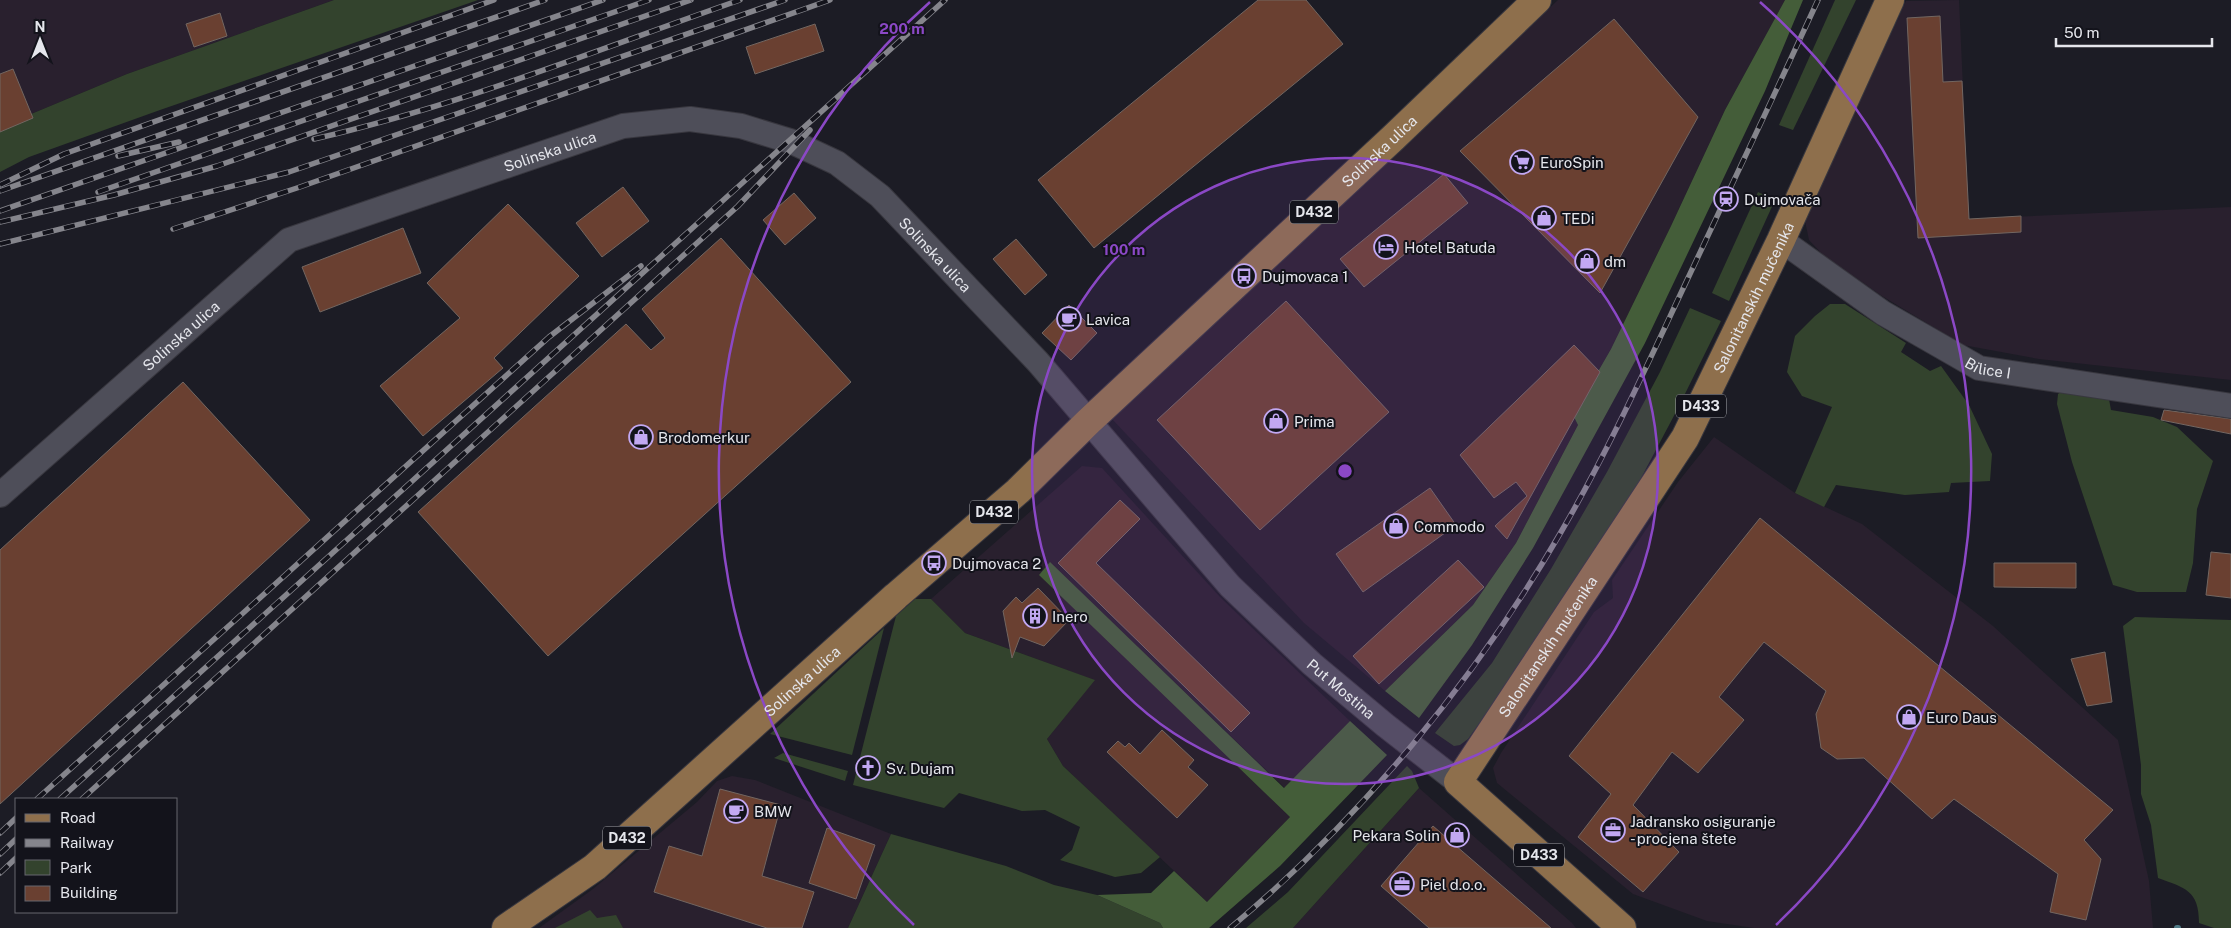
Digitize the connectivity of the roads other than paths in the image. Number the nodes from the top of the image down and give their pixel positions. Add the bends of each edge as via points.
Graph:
1 (1537, 0) edge
2 (1890, 0) edge
3 (1781, 240) junction
4 (2231, 406) edge
5 (1088, 422) junction
6 (0, 495) edge
7 (1458, 782) junction
8 (506, 928) edge
9 (1622, 928) edge

1 - 5 main road, Solinska ulica / D432
2 - 3 main road, Salonitanskih mučenika / D433
3 - 4 street, Bilice I via 1883,313 1979,368
3 - 7 main road, Salonitanskih mučenika / D433 via 1685,438
5 - 6 street, Solinska ulica via 1038,362 880,196 837,163 790,141 741,126 690,119 622,126 289,240
5 - 7 street, Put Mostina via 1237,593 1312,664
5 - 8 main road, Solinska ulica / D432 via 1018,491 896,596 595,867
7 - 9 main road, Put Mostina / D433

